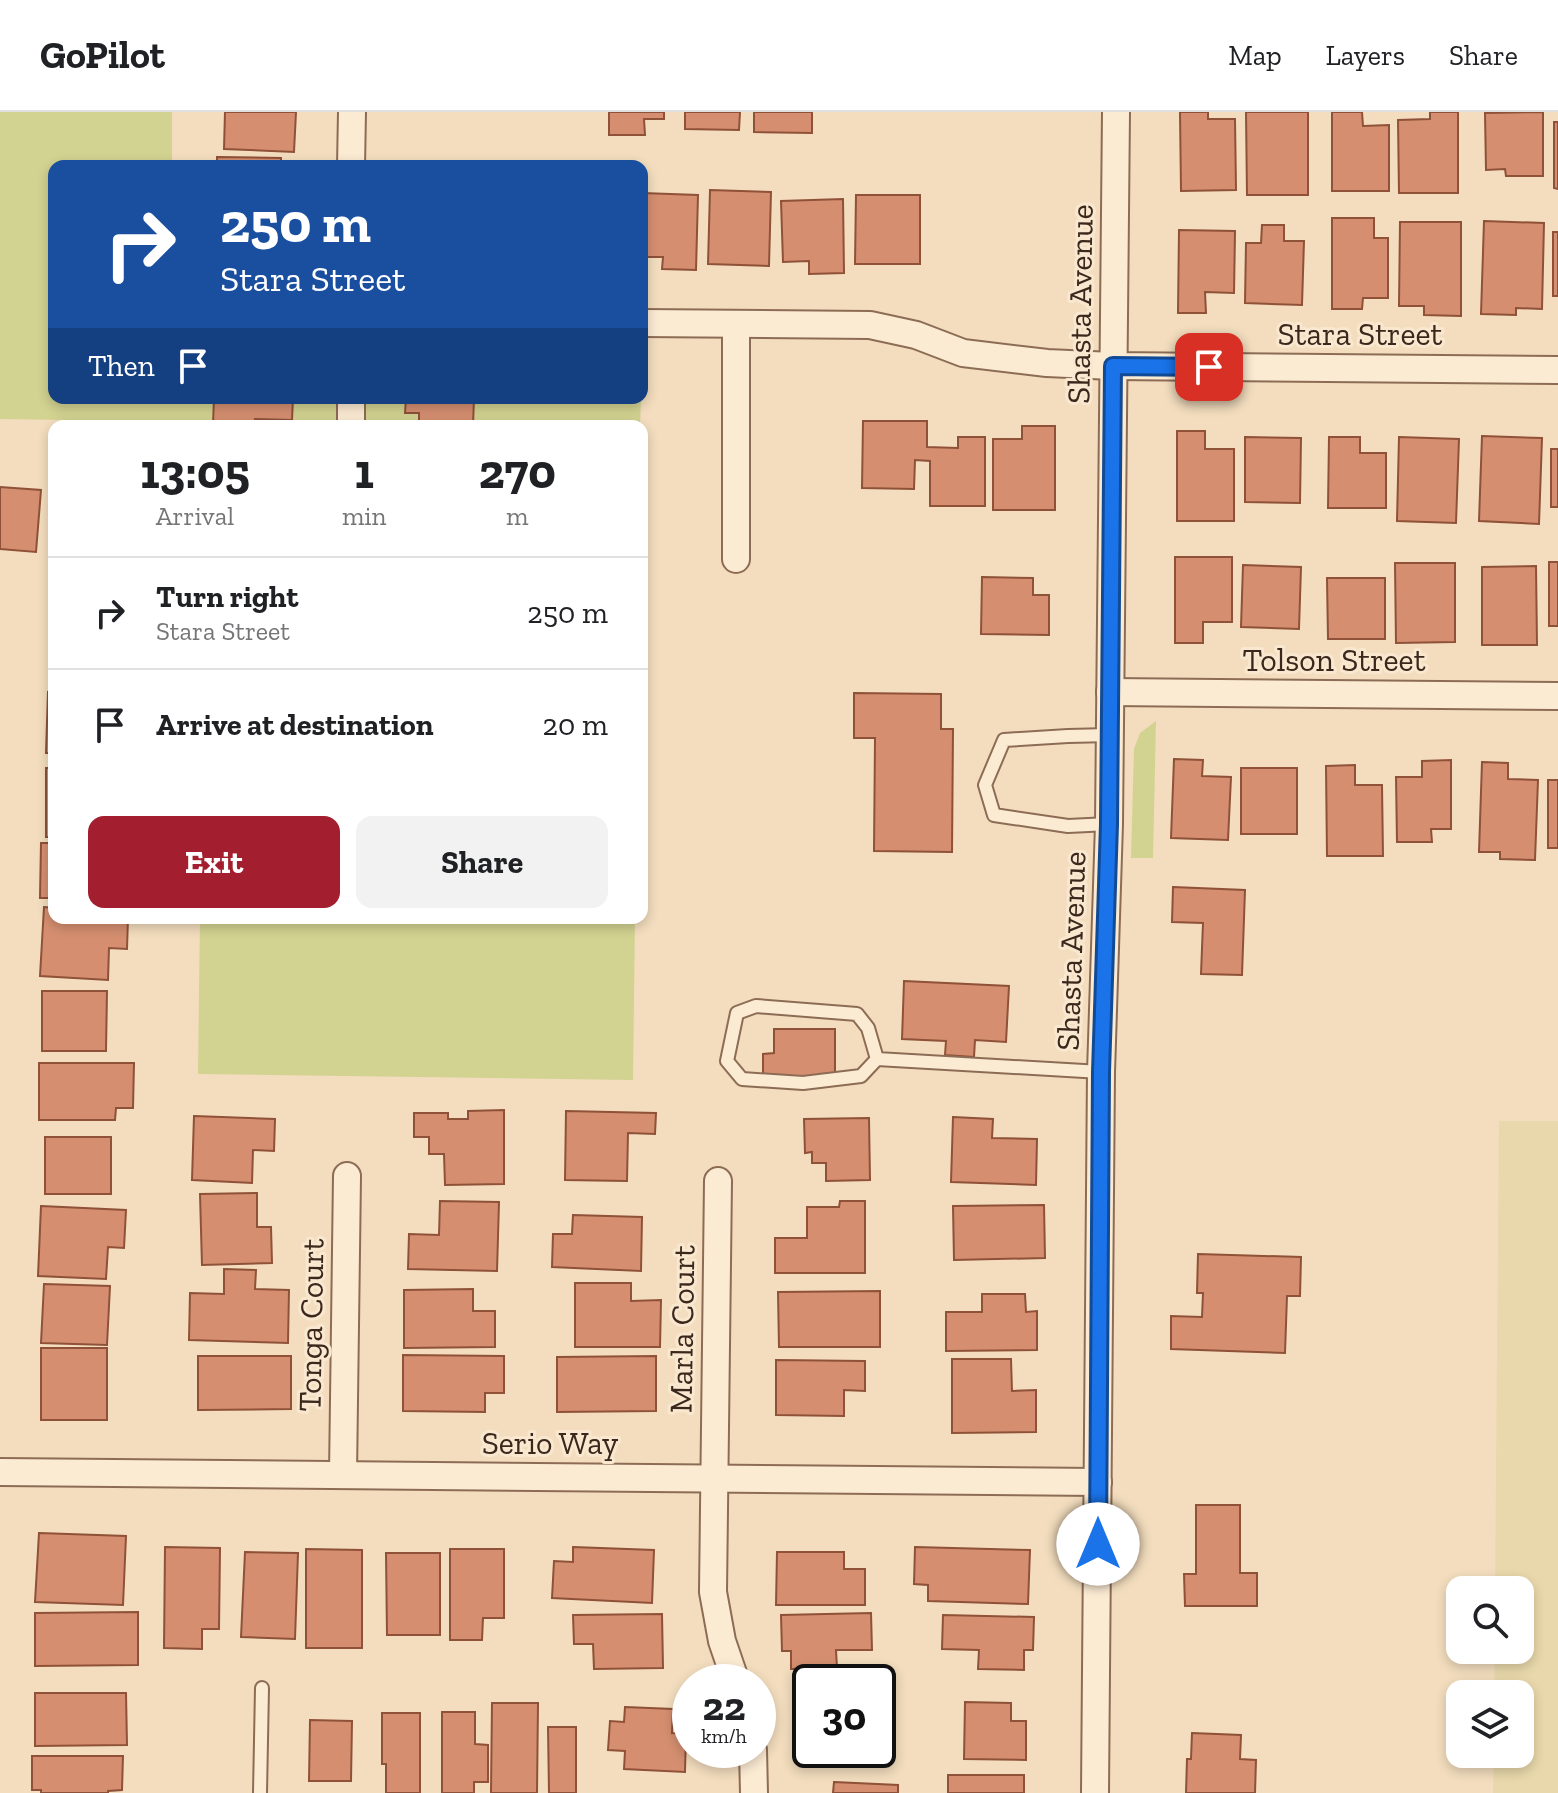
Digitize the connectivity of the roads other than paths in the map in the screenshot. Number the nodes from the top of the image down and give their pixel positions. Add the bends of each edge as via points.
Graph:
1 (1116, 112) edge
2 (352, 120) edge
3 (351, 160) edge
4 (648, 323) edge
5 (736, 324) junction
6 (1113, 366) junction
7 (1558, 370) edge
8 (736, 559) dead end
9 (1110, 692) junction
10 (1558, 696) edge
11 (1110, 735) junction
12 (1109, 824) junction
13 (877, 1059) junction
14 (1101, 1072) junction
15 (347, 1176) dead end
16 (718, 1181) dead end
17 (0, 1472) edge
18 (343, 1475) junction
19 (714, 1478) junction
20 (1098, 1482) junction
21 (730, 1664) edge
22 (262, 1688) dead end
23 (753, 1768) edge
24 (260, 1793) edge
25 (754, 1793) edge
26 (1095, 1793) edge

1 - 6 street, Shasta Avenue
2 - 3 street
4 - 5 street, Stara Street
5 - 6 street, Stara Street via 870,325 963,353
5 - 8 street
6 - 7 street, Stara Street
6 - 9 street, Shasta Avenue
9 - 10 street, Tolson Street
9 - 11 street, Shasta Avenue
11 - 12 street, Shasta Avenue
11 - 12 lane via 1004,740 985,785 994,815 1068,826
12 - 14 street, Shasta Avenue
13 - 13 lane via 861,1076 803,1083 742,1079 727,1061 737,1013 756,1006 857,1014 868,1028
13 - 14 lane
14 - 20 street, Shasta Avenue
15 - 18 street, Tonga Court
16 - 19 street, Marla Court
17 - 18 street, Serio Way
18 - 19 street, Serio Way
19 - 20 street, Serio Way
19 - 21 street, Marla Court via 713,1592
20 - 26 street, Shasta Avenue
22 - 24 lane
23 - 25 street

